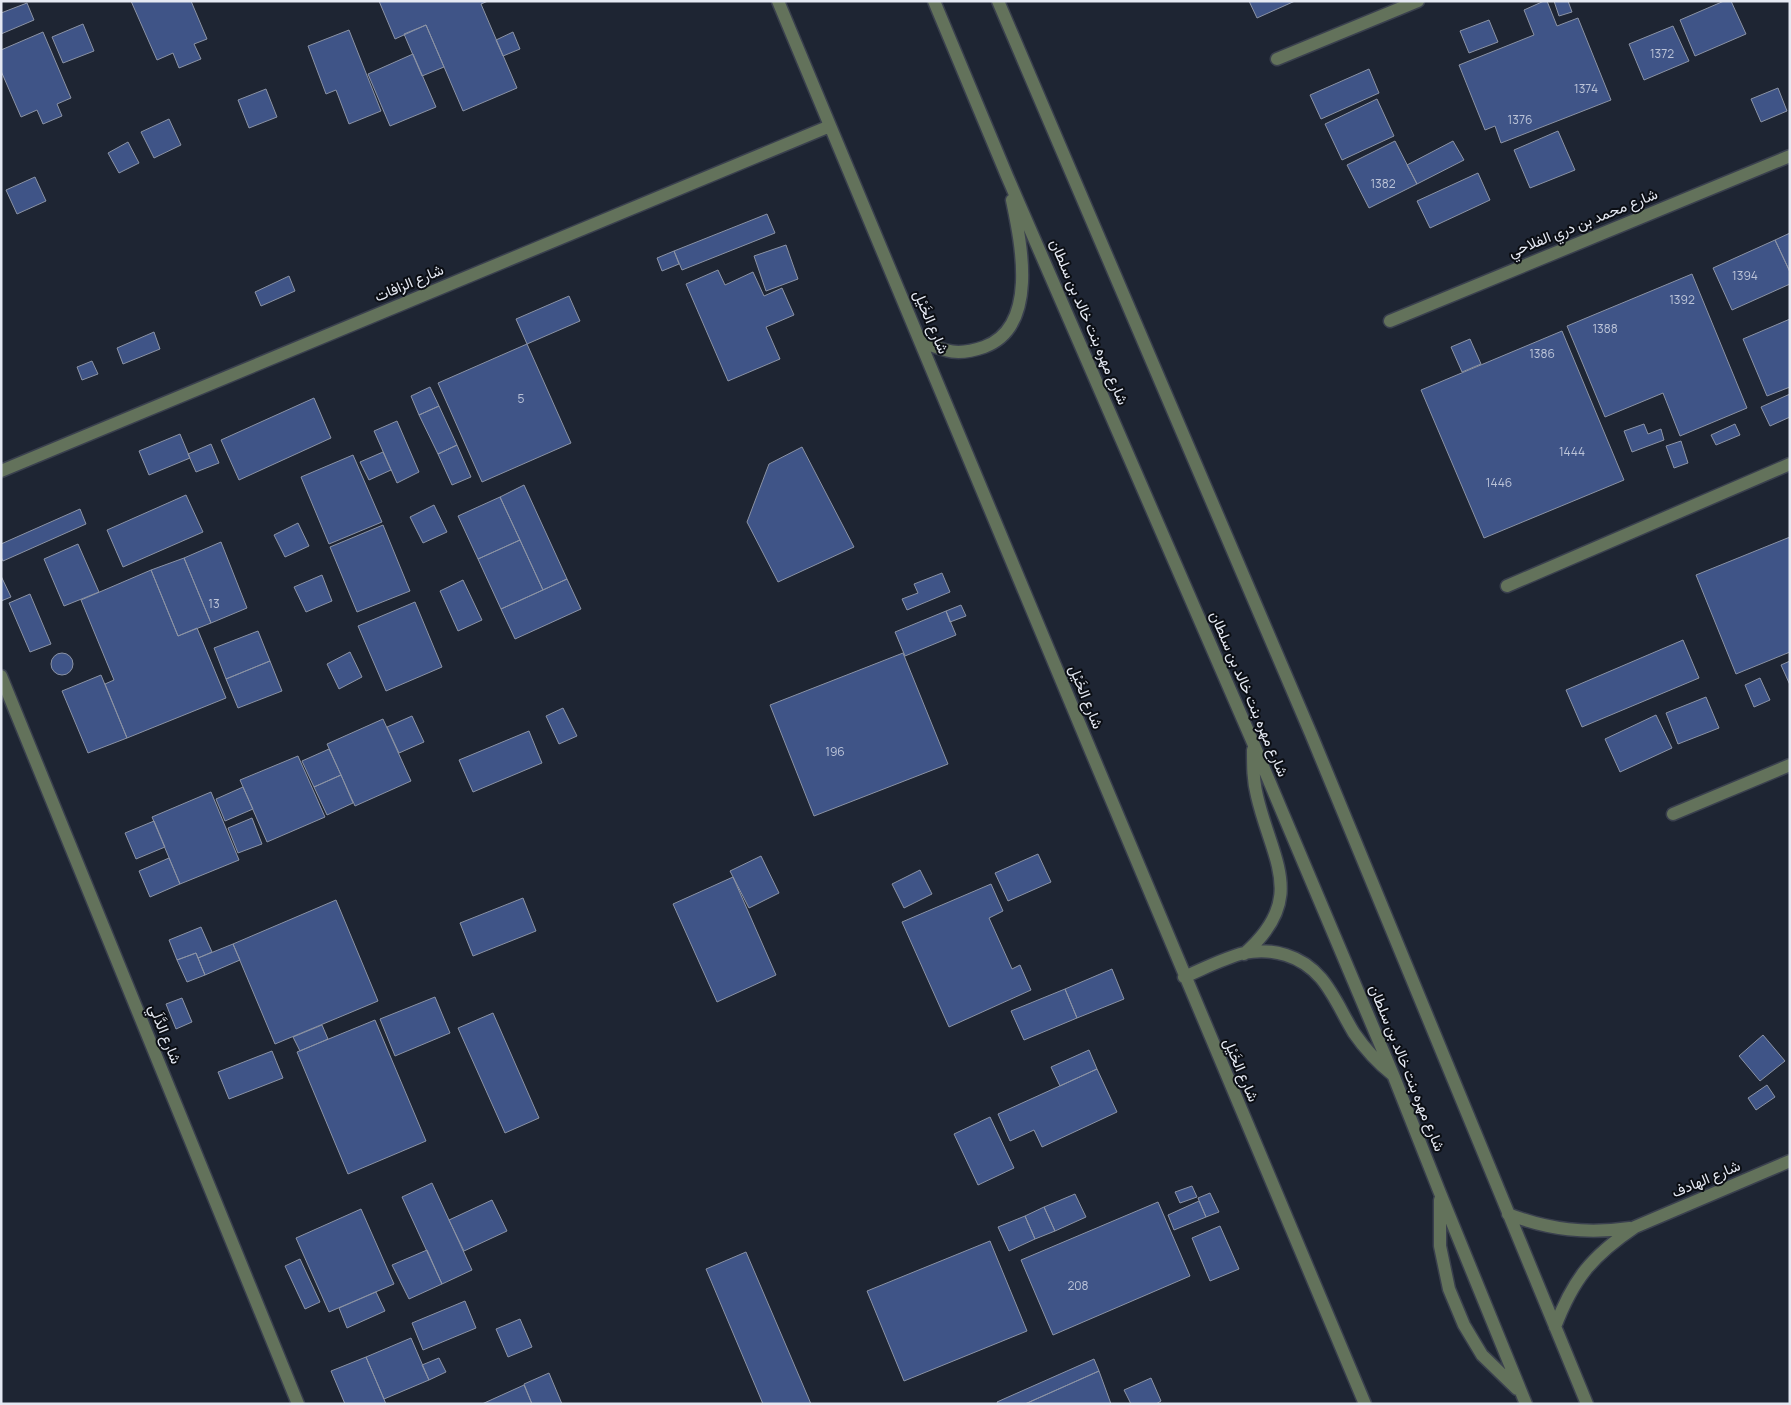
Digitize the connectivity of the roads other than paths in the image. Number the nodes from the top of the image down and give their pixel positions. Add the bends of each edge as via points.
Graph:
1 (778, 1) edge
2 (934, 1) edge
3 (998, 1) edge
4 (1418, 1) edge
5 (1277, 59) dead end
6 (830, 126) junction
7 (1790, 156) edge
8 (1008, 176) junction
9 (1390, 321) dead end
10 (921, 341) junction
11 (1790, 464) edge
12 (1, 471) edge
13 (1507, 586) dead end
14 (1, 676) edge
15 (1254, 745) junction
16 (1790, 765) edge
17 (1673, 814) dead end
18 (1244, 954) junction
19 (1184, 977) junction
20 (1394, 1077) junction
21 (1790, 1161) edge
22 (1440, 1192) junction
23 (1508, 1214) junction
24 (1635, 1227) junction
25 (1555, 1327) junction
26 (1524, 1398) edge
27 (298, 1404) edge
28 (1365, 1404) edge
29 (1587, 1404) edge

1 - 6 street, شارع الخَيْل
2 - 8 street, شارع مهره بنت خالد بن سلطان
3 - 23 street via 1311,734
4 - 5 street
6 - 10 street, شارع الخَيْل
6 - 12 street, شارع الزافات
7 - 9 street, شارع محمد بن دري الفلاحي
8 - 10 street via 1021,245 1023,281 1010,327 992,344 968,352 944,351
8 - 15 street, شارع مهره بنت خالد بن سلطان
10 - 19 street, شارع الخَيْل
11 - 13 street
14 - 27 street, شارع الدَّلَي
15 - 18 street via 1257,797 1281,878 1276,913 1268,929
15 - 20 street, شارع مهره بنت خالد بن سلطان
16 - 17 street
18 - 19 street
18 - 20 street via 1278,952 1310,966 1323,979 1365,1049
19 - 28 street, شارع الخَيْل
20 - 22 street, شارع مهره بنت خالد بن سلطان
21 - 24 street, شارع الهادف
22 - 26 street, شارع مهره بنت خالد بن سلطان
22 - 26 street via 1440,1246 1449,1289 1464,1325 1482,1355
23 - 24 street, شارع الهادف via 1570,1231
23 - 25 street
24 - 25 street, شارع الهادف via 1594,1259 1577,1280
25 - 29 street

